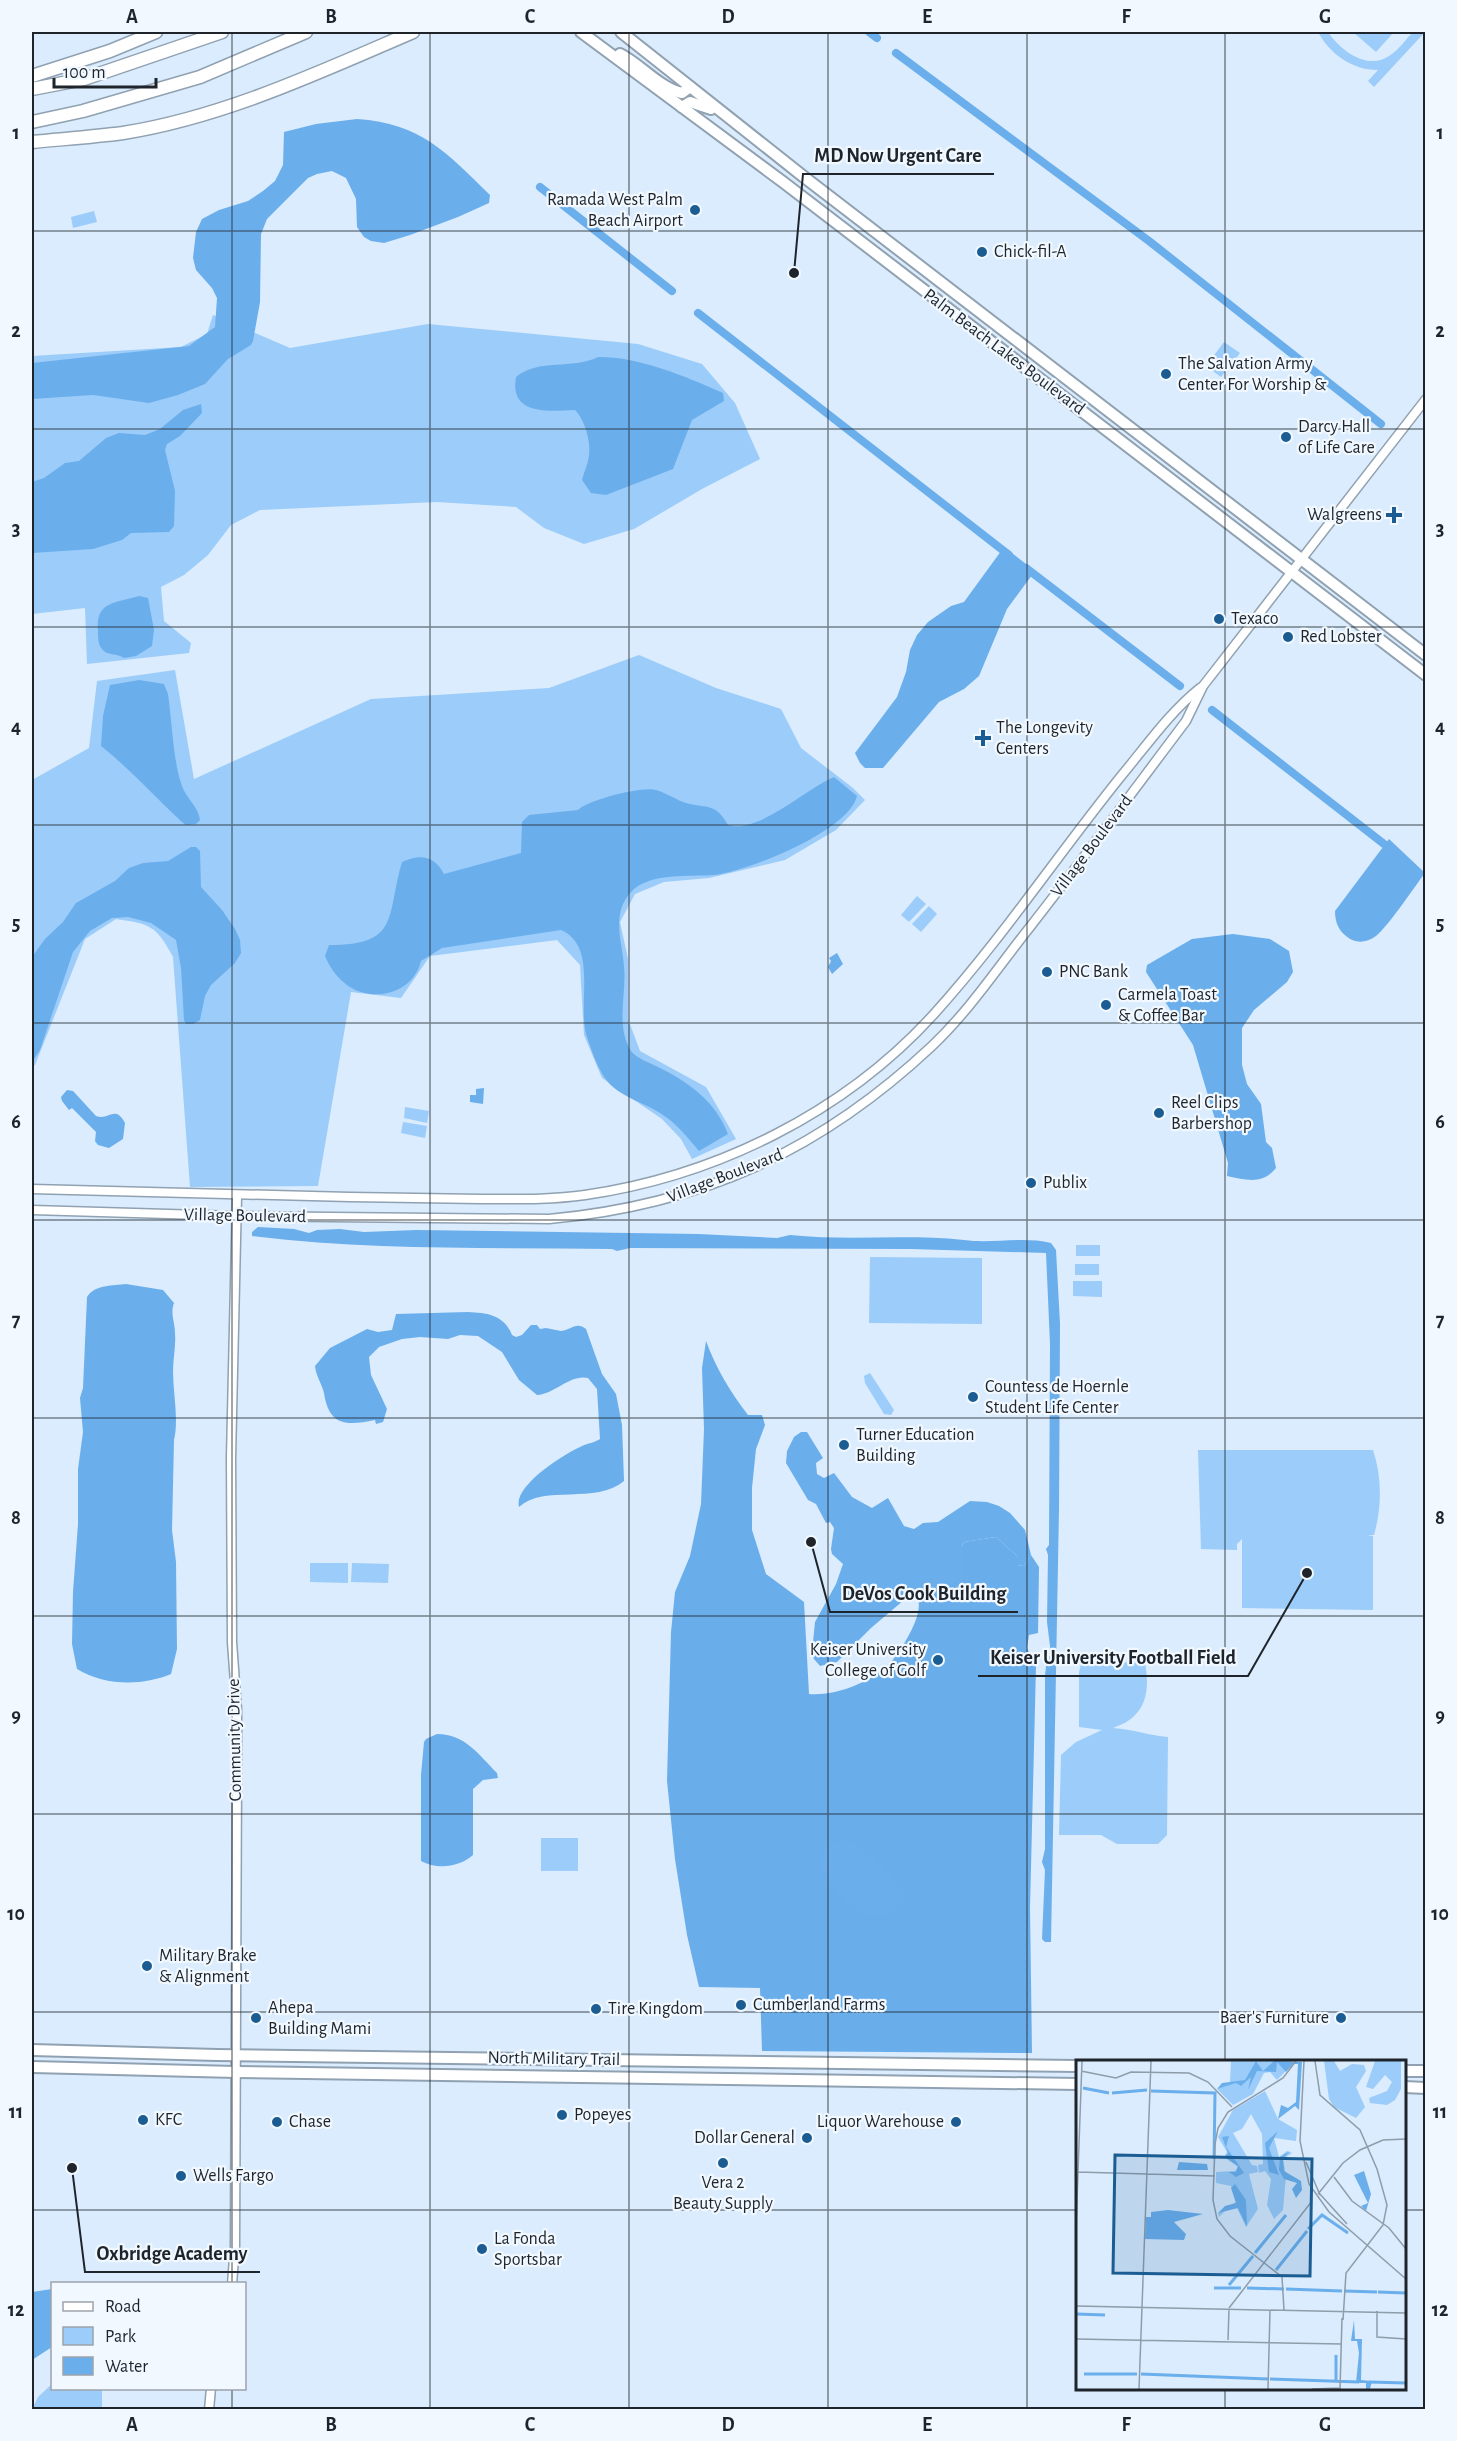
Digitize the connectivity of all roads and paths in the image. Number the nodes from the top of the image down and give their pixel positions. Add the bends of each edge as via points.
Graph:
1 (156, 32) edge
2 (222, 32) edge
3 (306, 32) edge
4 (413, 32) edge
5 (580, 32) edge
6 (621, 32) edge
7 (607, 51) junction
8 (32, 76) edge
9 (690, 87) junction
10 (32, 89) edge
11 (682, 107) junction
12 (723, 113) junction
13 (32, 122) edge
14 (32, 142) edge
15 (1425, 399) edge
16 (1300, 559) junction
17 (1291, 572) junction
18 (1425, 655) edge
19 (1425, 675) edge
20 (1203, 686) junction
21 (32, 1189) edge
22 (237, 1196) junction
23 (32, 1210) edge
24 (236, 1216) junction
25 (32, 2050) edge
26 (236, 2055) junction
27 (522, 2059) junction
28 (541, 2059) junction
29 (691, 2061) junction
30 (706, 2061) junction
31 (1076, 2066) edge
32 (32, 2067) edge
33 (1406, 2071) edge
34 (1425, 2071) edge
35 (236, 2072) junction
36 (502, 2076) junction
37 (524, 2076) junction
38 (663, 2077) junction
39 (687, 2078) junction
40 (1076, 2084) edge
41 (1406, 2087) edge
42 (1425, 2088) edge
43 (232, 2282) edge
44 (212, 2390) edge
45 (209, 2409) edge

1 - 8 highway
2 - 10 highway via 84,79
3 - 13 highway via 200,77
4 - 14 highway via 266,93 202,114 124,133
5 - 7 main road, Palm Beach Lakes Boulevard
6 - 9 main road, Palm Beach Lakes Boulevard
7 - 9 main road via 621,54 673,90 682,93
7 - 11 main road, Palm Beach Lakes Boulevard
9 - 12 main road, Palm Beach Lakes Boulevard
11 - 12 main road via 690,102
11 - 17 main road, Palm Beach Lakes Boulevard
12 - 16 main road, Palm Beach Lakes Boulevard
15 - 16 street, Village Boulevard
16 - 17 street, Village Boulevard
16 - 18 main road, Palm Beach Lakes Boulevard
17 - 19 main road, Palm Beach Lakes Boulevard
17 - 20 street, Village Boulevard
20 - 22 street, Village Boulevard via 1181,703 959,986 919,1030 839,1095 774,1135 702,1166 634,1186 583,1195 527,1199
20 - 24 street, Village Boulevard via 1186,721 975,999 898,1076 797,1148 735,1176 669,1199 585,1215 527,1220
21 - 22 street, Village Boulevard
22 - 24 street, Community Drive
23 - 24 street, Village Boulevard
24 - 26 street, Community Drive via 231,1468 237,1762
25 - 26 main road, North Military Trail
26 - 27 main road, North Military Trail
26 - 35 street, Community Drive
27 - 28 main road, North Military Trail
27 - 36 main road via 515,2069
28 - 29 main road, North Military Trail
28 - 37 main road
29 - 30 main road, North Military Trail
29 - 38 main road via 683,2070
30 - 31 main road, North Military Trail
30 - 39 main road via 692,2069
32 - 35 main road, North Military Trail
33 - 34 main road
35 - 36 main road, North Military Trail
35 - 43 street, Community Drive
36 - 37 main road, North Military Trail
37 - 38 main road, North Military Trail
38 - 39 main road, North Military Trail
39 - 40 main road, North Military Trail
41 - 42 main road
44 - 45 street

